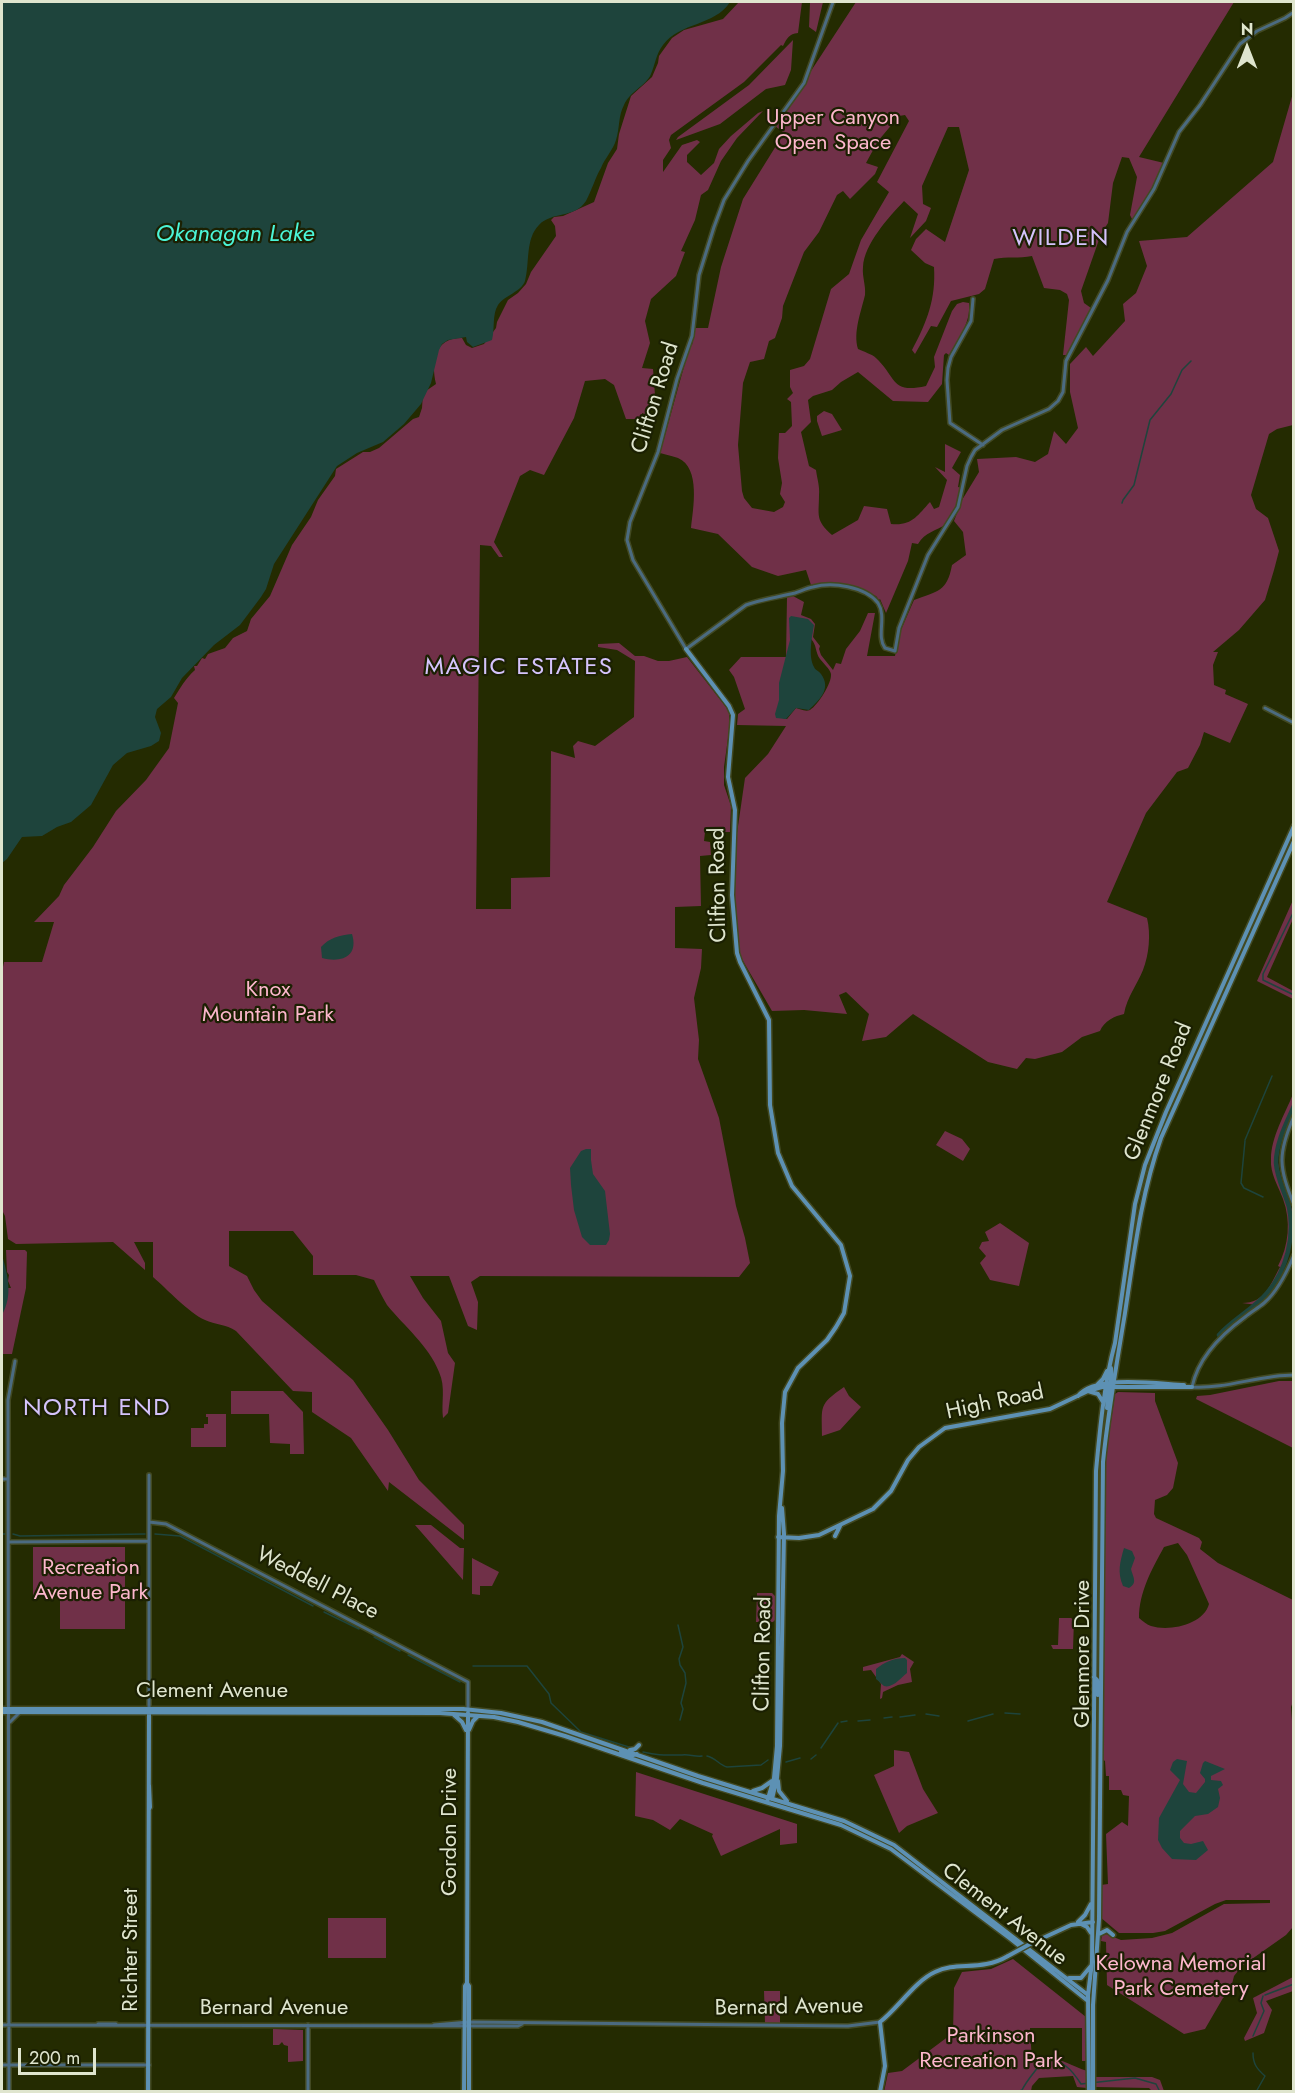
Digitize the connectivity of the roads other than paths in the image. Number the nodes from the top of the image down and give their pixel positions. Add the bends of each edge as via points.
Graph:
1 (833, 2) edge
2 (1293, 12) edge
3 (973, 299) dead end
4 (983, 445) junction
5 (686, 649) junction
6 (1265, 708) dead end
7 (1293, 723) edge
8 (1293, 826) edge
9 (1293, 841) edge
10 (1293, 1116) edge
11 (1293, 1205) edge
12 (1128, 1250) junction
13 (1293, 1255) edge
14 (1130, 1279) junction
15 (1115, 1343) junction
16 (15, 1360) dead end
17 (1109, 1364) junction
18 (1115, 1372) junction
19 (1293, 1374) edge
20 (1098, 1384) junction
21 (1110, 1385) junction
22 (1124, 1385) junction
23 (1192, 1387) junction
24 (1088, 1391) junction
25 (1113, 1393) junction
26 (1078, 1396) junction
27 (1104, 1403) junction
28 (1106, 1430) junction
29 (149, 1474) dead end
30 (2, 1479) edge
31 (8, 1479) junction
32 (149, 1522) junction
33 (840, 1526) junction
34 (835, 1536) dead end
35 (781, 1537) junction
36 (149, 1541) junction
37 (9, 1542) junction
38 (1095, 1593) junction
39 (1101, 1628) junction
40 (1094, 1676) junction
41 (468, 1682) joint
42 (1100, 1708) junction
43 (423, 1709) junction
44 (2, 1710) edge
45 (9, 1710) junction
46 (149, 1711) junction
47 (20, 1712) junction
48 (468, 1712) junction
49 (388, 1713) junction
50 (452, 1714) junction
51 (478, 1716) junction
52 (8, 1726) junction
53 (468, 1733) junction
54 (565, 1736) junction
55 (627, 1750) junction
56 (637, 1754) junction
57 (776, 1778) junction
58 (750, 1791) junction
59 (770, 1800) junction
60 (790, 1803) junction
61 (1093, 1900) junction
62 (1093, 1922) junction
63 (1078, 1923) junction
64 (1098, 1923) junction
65 (1098, 1935) junction
66 (1113, 1935) dead end
67 (1093, 1937) junction
68 (1092, 1962) junction
69 (1065, 1977) junction
70 (1088, 1995) junction
71 (1093, 2000) junction
72 (1088, 2001) junction
73 (880, 2022) junction
74 (467, 2024) junction
75 (2, 2025) edge
76 (9, 2025) junction
77 (149, 2025) junction
78 (308, 2025) junction
79 (2, 2065) edge
80 (9, 2065) junction
81 (148, 2065) junction
82 (1091, 2080) junction
83 (1091, 2089) edge
84 (9, 2091) edge
85 (148, 2091) edge
86 (308, 2091) edge
87 (467, 2091) edge
88 (880, 2091) edge

1 - 5 street, Clifton Road via 804,83 724,200 705,254 692,336 658,452 630,522 627,539 633,560
2 - 4 street via 1240,44 1179,132 1066,361 1063,392 1058,401 1002,430
3 - 4 street via 971,321 948,368 948,403 951,423
4 - 5 street via 975,450 967,466 958,507 927,555 899,628 895,651 881,642 882,614 873,599 861,591 831,585 746,605
5 - 35 main road, Clifton Road via 733,715 728,777 735,810 736,953 769,1020 770,1105 778,1153 792,1186 841,1245 850,1276 844,1312 836,1327 798,1368 785,1392
6 - 7 street
8 - 12 main road, Glenmore Road via 1156,1137 1139,1189
9 - 14 main road, Glenmore Road via 1161,1138 1143,1199
10 - 11 street via 1284,1138 1281,1161
12 - 14 main road
12 - 15 main road, Glenmore Road
13 - 23 street via 1269,1297 1235,1324 1203,1358
14 - 18 main road, Glenmore Road
15 - 17 main road, Glenmore Road
15 - 21 main road
16 - 31 street via 8,1401
17 - 20 main road
17 - 21 main road, Glenmore Road
18 - 21 main road, Glenmore Road
18 - 22 main road
19 - 23 street via 1211,1388
20 - 21 main road, High Road
20 - 26 main road, High Road
21 - 22 main road
21 - 24 main road, High Road
21 - 25 main road, Glenmore Drive
21 - 27 main road, Glenmore Drive
21 - 28 main road
22 - 23 main road
22 - 25 main road
24 - 26 main road, High Road
24 - 27 main road via 1098,1394
25 - 28 main road, Glenmore Drive
26 - 33 main road, High Road via 1050,1409 945,1428 919,1447 891,1491 873,1509
27 - 38 main road, Glenmore Drive via 1096,1470
28 - 39 main road, Glenmore Drive
29 - 32 street, Richter Street
30 - 31 street
31 - 37 street
32 - 36 street, Richter Street
32 - 41 street, Weddell Place via 174,1528
33 - 34 main road
33 - 35 main road, High Road via 819,1535
35 - 57 main road, Clifton Road via 780,1746
36 - 37 street
36 - 46 street, Richter Street
37 - 45 street
38 - 39 main road
38 - 40 main road, Glenmore Drive
39 - 42 main road, Glenmore Drive
40 - 42 main road
40 - 61 main road, Glenmore Drive
41 - 48 street, Gordon Drive
42 - 64 main road, Glenmore Drive
43 - 46 main road, Clement Avenue
43 - 48 main road, Clement Avenue
43 - 49 main road, Clement Avenue
44 - 45 main road, Clement Avenue
45 - 46 main road, Clement Avenue
45 - 47 main road, Clement Avenue
45 - 52 street
46 - 47 main road, Clement Avenue
46 - 49 main road, Clement Avenue
46 - 77 main road, Richter Street
47 - 52 street
48 - 50 main road, Clement Avenue
48 - 51 main road, Clement Avenue
48 - 53 main road, Gordon Drive
48 - 55 main road, Clement Avenue via 501,1713 542,1722
49 - 50 main road, Clement Avenue
50 - 53 main road
51 - 53 main road
51 - 54 main road, Clement Avenue via 518,1722
52 - 76 street
53 - 74 main road, Gordon Drive
54 - 56 main road
54 - 59 main road, Clement Avenue via 703,1783
55 - 56 main road, Clement Avenue
55 - 56 main road via 639,1745
56 - 58 main road, Clement Avenue
57 - 58 main road
57 - 59 main road, Clifton Road
57 - 60 main road via 782,1797
58 - 59 main road, Clement Avenue
59 - 60 main road, Clement Avenue
59 - 72 main road, Clement Avenue via 841,1825 891,1849
60 - 69 main road, Clement Avenue via 844,1821 894,1845
61 - 62 main road, Glenmore Drive
61 - 63 main road
61 - 64 main road
62 - 63 main road, Bernard Avenue
62 - 64 main road, Bernard Avenue
62 - 67 main road, Glenmore Drive
63 - 67 main road via 1088,1927
63 - 73 main road, Bernard Avenue, bridge via 982,1966 935,1972
64 - 65 main road
65 - 66 main road via 1107,1930
65 - 71 main road
67 - 68 main road, Glenmore Drive
68 - 69 main road via 1081,1978
68 - 70 main road, Glenmore Drive
69 - 70 main road, Clement Avenue
70 - 71 main road, Clement Avenue
70 - 72 main road, Glenmore Drive
71 - 72 main road
71 - 82 main road
72 - 82 main road, Glenmore Drive
73 - 74 street, Bernard Avenue via 848,2026
73 - 88 main road via 885,2066
74 - 78 street, Bernard Avenue
74 - 87 main road, Gordon Drive
75 - 76 street, Bernard Avenue
76 - 77 street, Bernard Avenue
76 - 80 street
77 - 78 street, Bernard Avenue
77 - 81 main road, Richter Street
78 - 86 street
79 - 80 street
80 - 81 street
80 - 84 street
81 - 85 main road, Richter Street
82 - 83 main road

